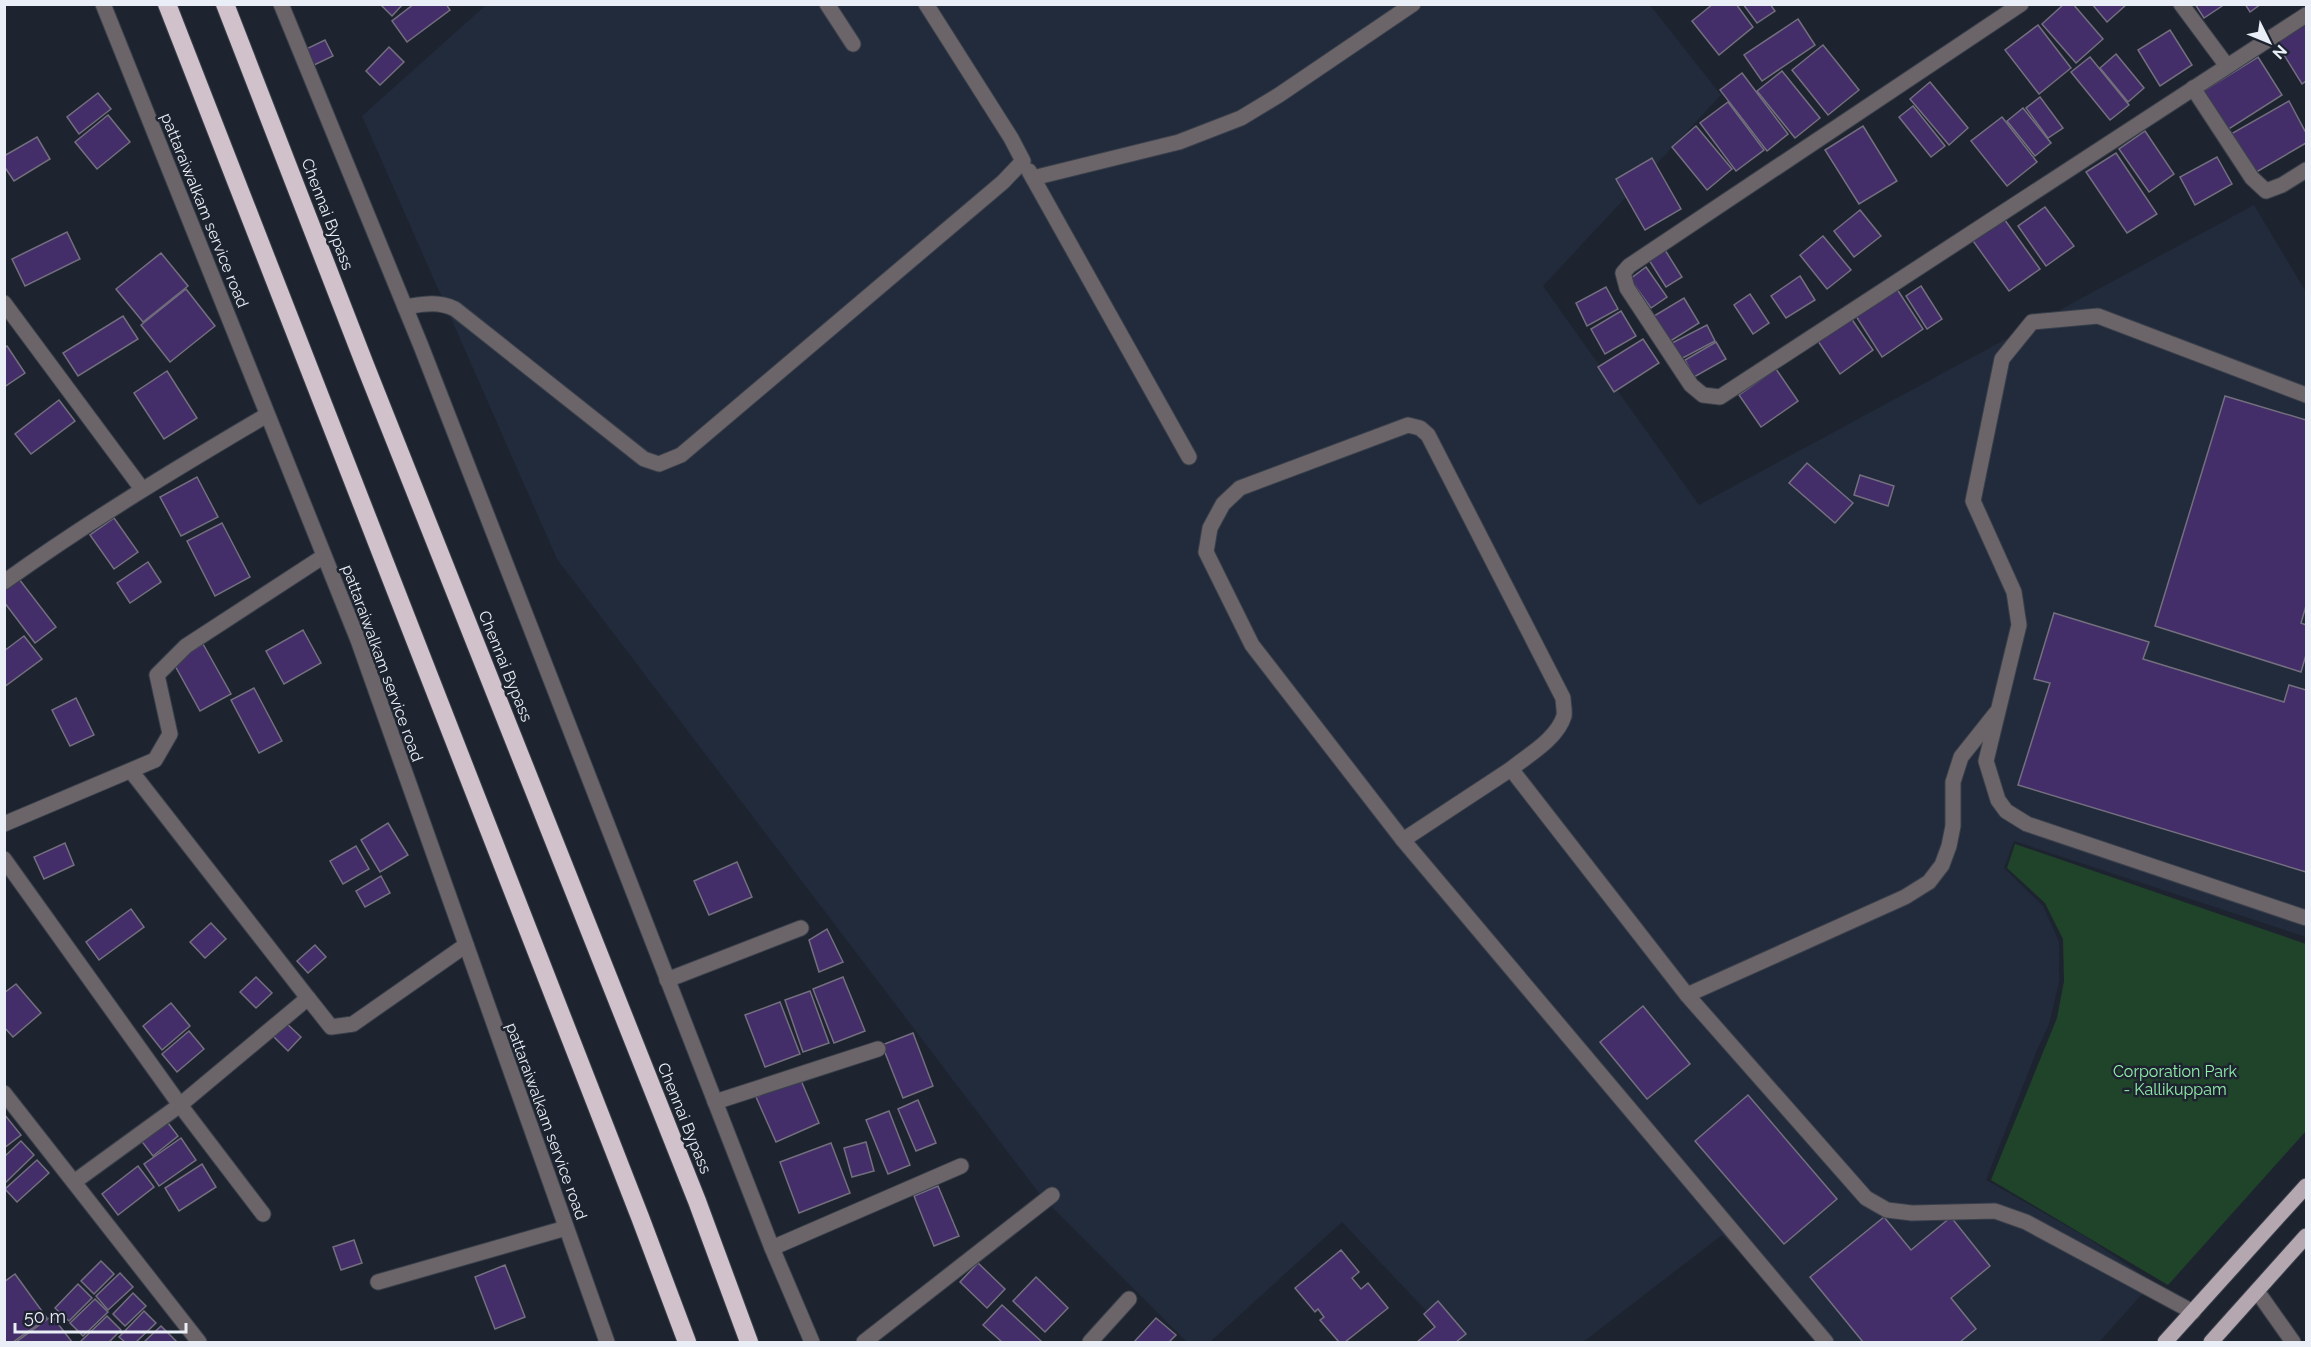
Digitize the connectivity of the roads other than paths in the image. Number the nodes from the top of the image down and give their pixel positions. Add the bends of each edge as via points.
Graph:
1 (167, 4) edge
2 (225, 4) edge
3 (281, 4) edge
4 (827, 4) edge
5 (926, 4) edge
6 (1413, 4) edge
7 (2181, 4) edge
8 (2014, 6) edge
9 (102, 7) edge
10 (2307, 15) edge
11 (853, 44) dead end
12 (2227, 66) junction
13 (2193, 88) junction
14 (1023, 161) junction
15 (2307, 170) edge
16 (1034, 178) junction
17 (4, 303) edge
18 (405, 307) junction
19 (2307, 395) edge
20 (267, 414) junction
21 (1190, 456) dead end
22 (142, 489) junction
23 (324, 556) junction
24 (4, 582) edge
25 (1998, 709) junction
26 (1511, 770) junction
27 (131, 771) junction
28 (4, 824) edge
29 (1403, 840) junction
30 (4, 859) edge
31 (2307, 918) edge
32 (801, 928) dead end
33 (466, 945) junction
34 (667, 980) junction
35 (1686, 994) junction
36 (308, 998) junction
37 (878, 1049) dead end
38 (4, 1093) edge
39 (715, 1102) junction
40 (180, 1105) junction
41 (961, 1166) dead end
42 (74, 1182) junction
43 (2307, 1186) edge
44 (1052, 1195) dead end
45 (263, 1214) dead end
46 (566, 1227) junction
47 (2307, 1236) edge
48 (772, 1248) junction
49 (378, 1282) dead end
50 (2257, 1291) junction
51 (1129, 1299) dead end
52 (2193, 1312) junction
53 (198, 1342) edge
54 (607, 1342) edge
55 (687, 1342) edge
56 (749, 1342) edge
57 (812, 1342) edge
58 (864, 1342) edge
59 (1090, 1342) edge
60 (1826, 1342) edge
61 (2165, 1342) edge
62 (2211, 1342) edge
63 (2293, 1342) edge

1 - 55 highway
2 - 56 highway, Chennai Bypass
3 - 18 street
4 - 11 street
5 - 14 street
6 - 16 street via 1241,118 1179,142
7 - 12 street
8 - 13 street via 1623,273 1628,288 1691,385 1703,395 1720,397
9 - 20 street, pattaraiwalkam service road
10 - 12 street
12 - 13 street
13 - 15 street via 2252,178 2266,191
14 - 16 street
14 - 18 street via 681,455 659,464 644,459 455,309 443,303
16 - 21 street
17 - 22 street
18 - 34 street
19 - 25 street via 2098,316 2032,322 2002,359 1973,501 2014,592 2019,625
20 - 22 street
20 - 23 street, pattaraiwalkam service road
22 - 24 street
23 - 27 street via 186,646 157,675 170,734 155,760
23 - 33 street, pattaraiwalkam service road via 358,640
25 - 31 street via 1986,761 1998,800 2006,812 2027,824
25 - 35 street via 1961,757 1953,782 1949,846 1942,865 1929,882 1905,897
26 - 29 street
26 - 29 street via 1559,727 1564,715 1563,698 1428,435 1408,425 1240,488 1223,504 1210,528 1206,552 1252,645
26 - 35 street
27 - 28 street
27 - 36 street
29 - 60 street
30 - 40 street
32 - 34 street
33 - 36 street via 353,1024 331,1027
33 - 46 street, pattaraiwalkam service road
34 - 39 street
35 - 52 street via 1866,1198 1887,1210 1912,1213 1995,1211 2026,1222
36 - 40 street
37 - 39 street
38 - 42 street
39 - 48 street
40 - 42 street
40 - 45 street
41 - 48 street
42 - 53 street
43 - 52 main road
44 - 58 street
46 - 49 street
46 - 54 street, pattaraiwalkam service road
47 - 50 main road
48 - 57 street
50 - 62 main road
50 - 63 street
51 - 59 street
52 - 61 main road

